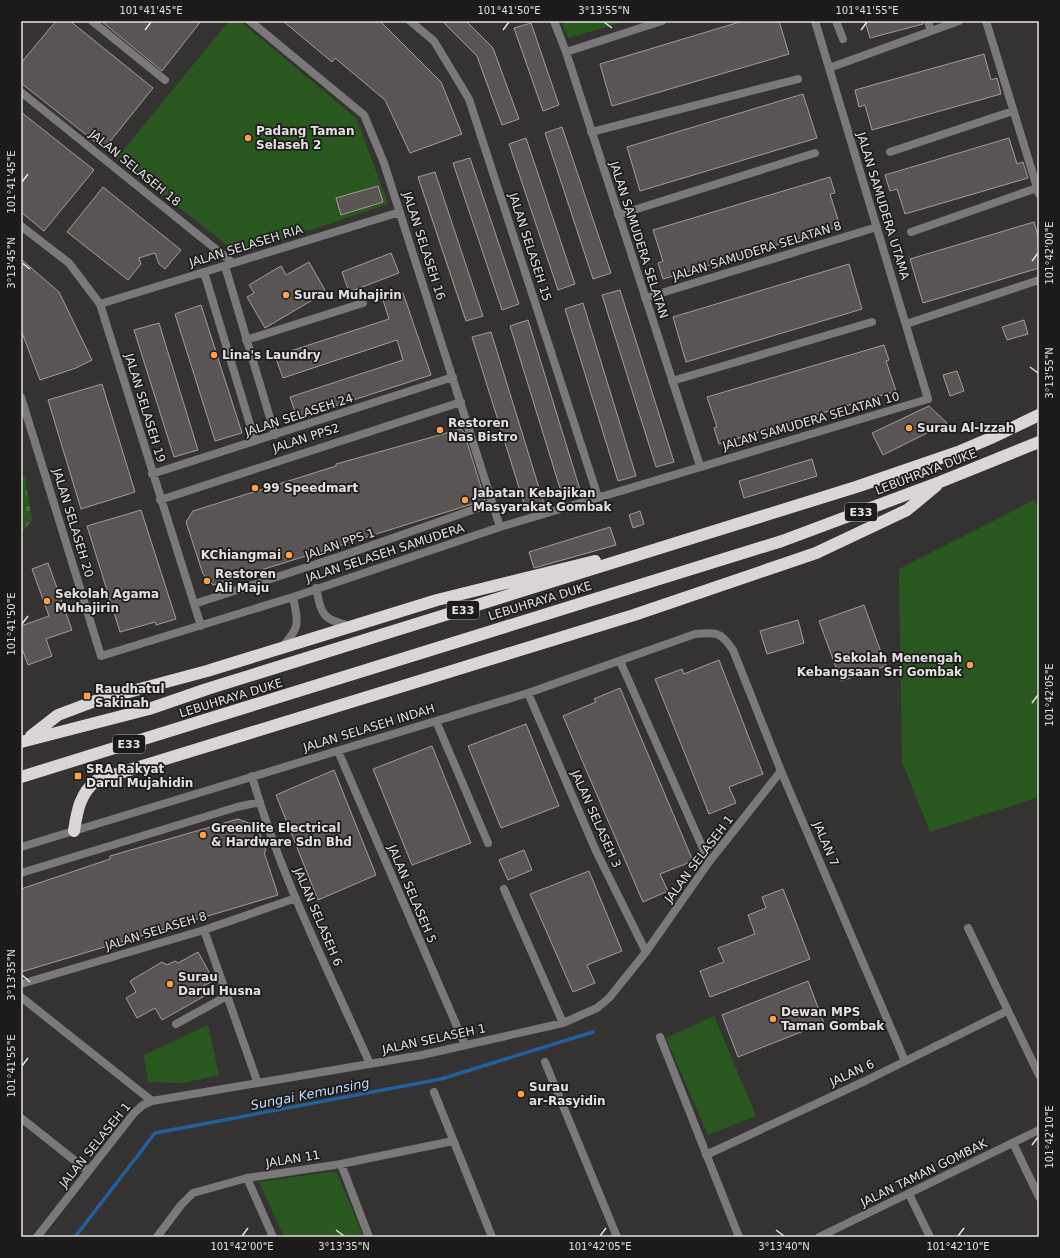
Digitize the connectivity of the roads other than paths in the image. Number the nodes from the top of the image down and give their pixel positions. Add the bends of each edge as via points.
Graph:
1 (92, 21) edge
2 (250, 21) edge
3 (410, 21) edge
4 (554, 21) edge
5 (662, 21) edge
6 (815, 21) edge
7 (836, 21) edge
8 (928, 21) edge
9 (959, 21) edge
10 (986, 21) edge
11 (931, 31) junction
12 (843, 39) dead end
13 (566, 52) junction
14 (829, 68) junction
15 (798, 79) dead end
16 (165, 80) dead end
17 (21, 92) edge
18 (1013, 111) junction
19 (591, 132) junction
20 (890, 152) dead end
21 (815, 153) dead end
22 (1038, 191) edge
23 (400, 212) junction
24 (618, 215) junction
25 (21, 226) edge
26 (877, 227) junction
27 (911, 232) dead end
28 (233, 263) junction
29 (225, 266) junction
30 (204, 272) junction
31 (1039, 280) edge
32 (645, 298) junction
33 (363, 303) dead end
34 (100, 304) junction
35 (872, 322) dead end
36 (906, 324) junction
37 (246, 340) junction
38 (453, 377) junction
39 (672, 381) junction
40 (21, 397) edge
41 (928, 399) joint
42 (461, 402) junction
43 (1039, 415) edge
44 (275, 435) junction
45 (255, 442) junction
46 (1039, 442) edge
47 (700, 466) junction
48 (152, 474) junction
49 (940, 482) junction
50 (598, 497) junction
51 (160, 500) junction
52 (492, 503) junction
53 (500, 527) junction
54 (672, 544) junction
55 (316, 588) junction
56 (293, 597) junction
57 (194, 604) junction
58 (201, 626) junction
59 (354, 627) junction
60 (723, 636) joint
61 (283, 647) junction
62 (101, 656) joint
63 (620, 661) junction
64 (528, 693) junction
65 (436, 720) junction
66 (23, 741) edge
67 (338, 751) junction
68 (782, 771) junction
69 (252, 776) junction
70 (21, 777) edge
71 (260, 802) junction
72 (74, 831) junction
73 (488, 843) dead end
74 (21, 847) edge
75 (709, 862) junction
76 (21, 873) edge
77 (504, 889) dead end
78 (296, 898) junction
79 (968, 928) dead end
80 (204, 930) junction
81 (646, 952) junction
82 (21, 984) edge
83 (227, 996) junction
84 (21, 997) edge
85 (1007, 1011) junction
86 (563, 1023) junction
87 (176, 1024) dead end
88 (660, 1037) dead end
89 (465, 1045) junction
90 (905, 1061) junction
91 (545, 1062) dead end
92 (370, 1064) junction
93 (1039, 1075) edge
94 (257, 1081) junction
95 (434, 1092) dead end
96 (152, 1101) junction
97 (21, 1118) edge
98 (1039, 1130) edge
99 (453, 1141) junction
100 (1013, 1143) junction
101 (706, 1155) junction
102 (341, 1164) junction
103 (88, 1171) junction
104 (247, 1178) junction
105 (909, 1194) junction
106 (1039, 1197) edge
107 (37, 1237) edge
108 (157, 1237) edge
109 (273, 1237) edge
110 (369, 1237) edge
111 (492, 1237) edge
112 (617, 1237) edge
113 (739, 1237) edge
114 (819, 1237) edge
115 (930, 1237) edge

1 - 16 street
2 - 23 street, JALAN SELASEH 16 via 364,115 384,163
3 - 50 street, JALAN SELASEH 15 via 434,41 469,99
4 - 13 street, JALAN SAMUDERA SELATAN
5 - 13 street
6 - 14 street, JALAN SAMUDERA UTAMA
7 - 12 street
8 - 11 street
9 - 11 street
10 - 18 street
11 - 14 street
13 - 19 street, JALAN SAMUDERA SELATAN
14 - 26 street, JALAN SAMUDERA UTAMA
15 - 19 street
17 - 28 street, JALAN SELASEH 18
18 - 20 street
18 - 22 street
19 - 24 street, JALAN SAMUDERA SELATAN
21 - 24 street
22 - 27 street
23 - 28 street, JALAN SELASEH RIA
23 - 38 street, JALAN SELASEH 16
24 - 32 street, JALAN SAMUDERA SELATAN
25 - 34 street, JALAN SELASEH 19 via 69,263
26 - 32 street, JALAN SAMUDERA SELATAN 8
26 - 36 street, JALAN SAMUDERA UTAMA
28 - 29 street, JALAN SELASEH RIA
29 - 30 street, JALAN SELASEH RIA
29 - 37 street
30 - 34 street, JALAN SELASEH RIA
30 - 45 street
31 - 36 street
32 - 39 street, JALAN SAMUDERA SELATAN
33 - 37 street
34 - 48 street, JALAN SELASEH 19
35 - 39 street
36 - 41 street, JALAN SAMUDERA UTAMA
37 - 44 street
38 - 42 street, JALAN SELASEH 16
38 - 44 street, JALAN SELASEH 24
39 - 47 street, JALAN SAMUDERA SELATAN
40 - 62 street, JALAN SELASEH 20
41 - 47 street, JALAN SAMUDERA SELATAN 10
42 - 51 street, JALAN PPS2
42 - 52 street, JALAN SELASEH 16
43 - 54 highway, LEBUHRAYA DUKE / E33 via 958,452
44 - 45 street, JALAN SELASEH 24
45 - 48 street, JALAN SELASEH 24
46 - 49 highway, LEBUHRAYA DUKE / E33
47 - 50 street, JALAN SELASEH SAMUDERA
48 - 51 street, JALAN SELASEH 19
49 - 70 highway, LEBUHRAYA DUKE / E33 via 782,541
49 - 72 highway via 907,510 816,553 550,641 97,780 88,787 83,796 77,810
50 - 53 street, JALAN SELASEH SAMUDERA
51 - 57 street, JALAN SELASEH 19
52 - 53 street, JALAN SELASEH 16
52 - 57 street, JALAN PPS 1 via 350,554
53 - 55 street, JALAN SELASEH SAMUDERA
54 - 59 highway via 549,571 437,600
54 - 66 highway, LEBUHRAYA DUKE / E33 via 149,709
55 - 56 street, JALAN SELASEH SAMUDERA
55 - 59 street via 320,609 326,618
56 - 58 street, JALAN SELASEH SAMUDERA
56 - 61 street via 298,625 294,635
57 - 58 street, JALAN SELASEH 19
58 - 62 street, JALAN SELASEH SAMUDERA
59 - 61 highway
60 - 63 street, JALAN SELASEH INDAH via 710,633 695,634
60 - 68 street, JALAN 7 via 733,650
61 - 66 highway via 207,671 95,701 58,715
63 - 64 street, JALAN SELASEH INDAH
63 - 75 street
64 - 65 street, JALAN SELASEH INDAH
64 - 81 street, JALAN SELASEH 3 via 596,851
65 - 67 street, JALAN SELASEH INDAH
65 - 73 street
67 - 69 street, JALAN SELASEH INDAH
67 - 89 street, JALAN SELASEH 5
68 - 75 street, JALAN SELASEH 1
68 - 90 street, JALAN 7
69 - 71 street, JALAN SELASEH 6
69 - 72 street, JALAN SELASEH INDAH
71 - 76 street
71 - 78 street, JALAN SELASEH 6
72 - 74 street, JALAN SELASEH INDAH
75 - 81 street, JALAN SELASEH 1
77 - 86 street
78 - 80 street, JALAN SELASEH 8
78 - 92 street, JALAN SELASEH 6
79 - 85 street
80 - 82 street, JALAN SELASEH 8
80 - 83 street
81 - 86 street, JALAN SELASEH 1 via 609,998 597,1008
83 - 87 street
83 - 94 street
84 - 96 street
85 - 90 street, JALAN 6
85 - 93 street
86 - 89 street, JALAN SELASEH 1
88 - 101 street
89 - 92 street, JALAN SELASEH 1
90 - 101 street, JALAN 6
91 - 112 street
92 - 94 street, JALAN SELASEH 1
94 - 96 street, JALAN SELASEH 1
95 - 99 street
96 - 103 street, JALAN SELASEH 1 via 134,1113
97 - 103 street
98 - 100 street, JALAN TAMAN GOMBAK
99 - 102 street, JALAN 11
99 - 111 street
100 - 105 street, JALAN TAMAN GOMBAK
100 - 106 street
101 - 113 street
102 - 104 street, JALAN 11
102 - 110 street
103 - 107 street, JALAN SELASEH 1
104 - 108 street, JALAN 11 via 193,1194 181,1205
104 - 109 street
105 - 114 street, JALAN TAMAN GOMBAK
105 - 115 street

